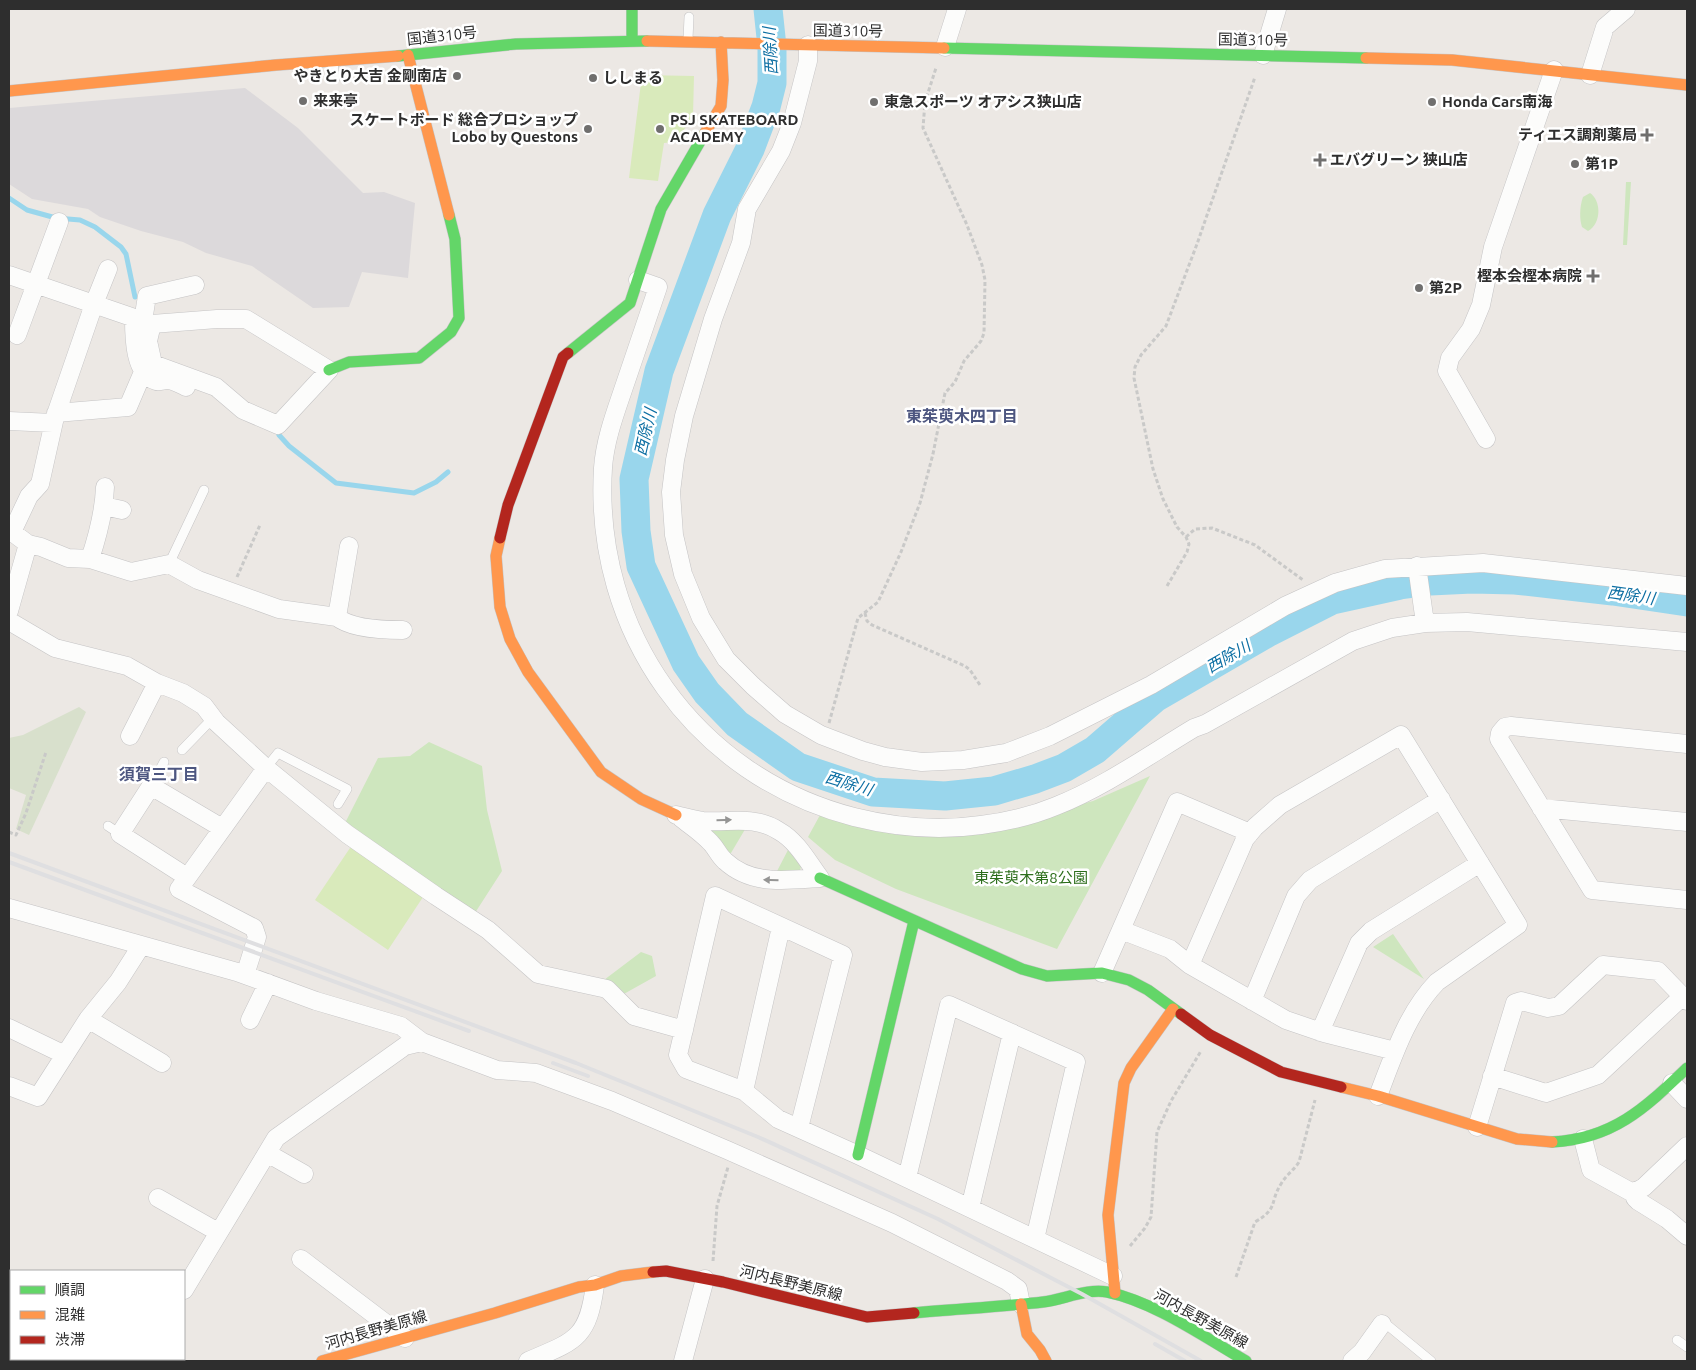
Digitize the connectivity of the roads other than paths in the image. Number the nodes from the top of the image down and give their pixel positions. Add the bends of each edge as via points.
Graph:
1 (632, 9) edge
2 (957, 9) edge
3 (1277, 9) edge
4 (1626, 9) edge
5 (689, 18) dead end
6 (632, 40) junction
7 (688, 42) junction
8 (722, 42) junction
9 (804, 45) junction
10 (945, 47) junction
11 (408, 55) junction
12 (1263, 55) junction
13 (333, 61) junction
14 (1554, 70) junction
15 (1590, 75) junction
16 (335, 79) dead end
17 (1687, 84) edge
18 (9, 92) edge
19 (59, 222) dead end
20 (108, 269) dead end
21 (9, 275) edge
22 (638, 280) junction
23 (36, 285) junction
24 (195, 285) dead end
25 (94, 304) junction
26 (143, 321) junction
27 (17, 335) dead end
28 (329, 370) junction
29 (143, 372) junction
30 (55, 418) junction
31 (9, 421) edge
32 (278, 425) junction
33 (1486, 439) dead end
34 (105, 487) dead end
35 (204, 490) dead end
36 (28, 544) junction
37 (349, 546) dead end
38 (90, 559) junction
39 (169, 564) junction
40 (1417, 569) junction
41 (1687, 586) edge
42 (9, 610) edge
43 (337, 617) junction
44 (1424, 619) junction
45 (9, 621) edge
46 (403, 630) dead end
47 (1687, 642) edge
48 (156, 683) junction
49 (213, 718) junction
50 (130, 736) dead end
51 (1687, 744) edge
52 (182, 750) dead end
53 (164, 762) dead end
54 (266, 768) junction
55 (151, 786) junction
56 (1441, 799) junction
57 (338, 804) dead end
58 (1541, 808) junction
59 (676, 815) junction
60 (1687, 822) edge
61 (222, 828) junction
62 (1250, 833) junction
63 (1480, 864) junction
64 (187, 878) junction
65 (820, 878) junction
66 (1687, 900) edge
67 (9, 908) edge
68 (914, 921) junction
69 (781, 928) junction
70 (1121, 930) junction
71 (141, 946) junction
72 (1190, 965) junction
73 (1102, 973) junction
74 (245, 975) junction
75 (268, 983) junction
76 (1685, 999) edge
77 (1252, 1001) junction
78 (1173, 1009) junction
79 (88, 1019) junction
80 (250, 1020) dead end
81 (9, 1028) edge
82 (684, 1030) junction
83 (1320, 1032) junction
84 (1012, 1033) junction
85 (422, 1042) junction
86 (1395, 1051) junction
87 (65, 1055) junction
88 (162, 1062) dead end
89 (1687, 1068) edge
90 (1492, 1076) junction
91 (1672, 1083) junction
92 (9, 1086) edge
93 (744, 1091) junction
94 (1378, 1096) junction
95 (1687, 1099) edge
96 (1477, 1127) junction
97 (799, 1128) junction
98 (1583, 1139) junction
99 (1687, 1146) edge
100 (267, 1152) junction
101 (858, 1155) junction
102 (304, 1174) dead end
103 (907, 1178) junction
104 (1634, 1192) junction
105 (158, 1198) dead end
106 (970, 1208) junction
107 (218, 1232) junction
108 (1687, 1236) edge
109 (1035, 1239) junction
110 (301, 1259) dead end
111 (1113, 1276) junction
112 (708, 1279) junction
113 (595, 1285) junction
114 (185, 1288) edge
115 (1115, 1293) junction
116 (1021, 1304) junction
117 (1382, 1324) joint
118 (405, 1338) junction
119 (1677, 1340) dead end
120 (1687, 1347) edge
121 (322, 1361) edge
122 (528, 1361) edge
123 (683, 1361) edge
124 (1046, 1361) edge
125 (1246, 1361) edge
126 (1352, 1361) edge
127 (1431, 1361) edge

1 - 6 main road
2 - 10 street
3 - 12 street
4 - 15 street via 1605,28
5 - 7 lane
6 - 7 main road, 国道310号
6 - 11 main road, 国道310号 via 516,44
7 - 8 main road, 国道310号
8 - 9 main road, 国道310号
8 - 22 main road via 721,106 662,209
9 - 10 main road, 国道310号
9 - 40 street via 808,61 792,123 781,151 746,208 741,243 713,319 684,416 671,492 674,535 682,574 701,618 726,659 785,714 820,735 885,757 922,762 1006,753 1050,736 1151,685 1284,606 1317,590 1385,569
10 - 12 main road, 国道310号
11 - 13 main road, 国道310号
11 - 28 main road via 455,239 459,318 451,332 419,358 349,362
12 - 14 main road, 国道310号 via 1452,60
13 - 16 lane
13 - 18 main road, 国道310号
14 - 15 main road, 国道310号
14 - 33 street via 1493,247 1481,305 1471,329 1450,358 1447,371
15 - 17 main road, 国道310号
19 - 23 street
20 - 25 street
21 - 23 street
22 - 44 street via 658,286 608,440 603,499 610,568 639,646 688,717 733,759 761,778 812,804 874,822 931,828 980,825 1031,814 1054,807 1108,780 1194,728 1353,641
22 - 59 main road via 630,303 563,357 508,505 496,556 497,573 500,607 517,654 601,772 641,799
23 - 25 street
23 - 27 street
24 - 26 street via 147,296
25 - 26 street
25 - 30 street
26 - 28 street via 246,318
26 - 29 street via 135,344
26 - 32 street via 153,364 216,387 243,410
28 - 32 street
29 - 30 street via 128,407
29 - 32 street via 158,382 169,380 208,396 237,418
30 - 31 street
30 - 36 street via 40,484 29,496 12,532
34 - 38 street via 113,508
35 - 39 lane
36 - 38 street via 68,558
36 - 42 street
37 - 43 street
38 - 39 street via 131,572
39 - 43 street via 198,580 279,608
40 - 41 street via 1483,563
40 - 44 street
43 - 46 street via 343,622 380,630
44 - 47 street
45 - 48 street via 55,648 127,666
48 - 49 street via 183,693 204,706
48 - 50 street
49 - 52 lane
49 - 54 street
51 - 58 street via 1505,727 1500,739
53 - 55 lane
54 - 57 lane via 278,753 347,789
54 - 61 street
54 - 82 street via 347,834 488,930 538,974 607,989 634,1016
55 - 61 street
55 - 64 street via 114,830
56 - 62 street via 1401,735 1280,805
56 - 63 street
56 - 77 street via 1310,880 1296,896
58 - 60 street
58 - 66 street via 1592,890
65 -> 59 street via 769,881 754,878 723,860 711,843
59 -> 65 street via 702,821 749,820 780,831 798,848
61 - 64 street
62 - 70 street via 1177,802
62 - 72 street via 1244,839
63 - 83 street via 1371,931 1359,943
63 - 86 street via 1518,925 1432,987 1417,1006
64 - 74 street via 179,889 254,928 257,937
65 - 68 main road
67 - 71 street
68 - 73 main road via 1022,969 1046,976
68 - 101 main road
69 - 82 street via 715,896
69 - 93 street
69 - 97 street via 842,955
70 - 72 street via 1170,949
70 - 73 street
71 - 74 street
71 - 79 street via 118,982
72 - 77 street
73 - 78 main road via 1129,980
74 - 75 street
75 - 80 street
75 - 85 street via 401,1026
76 - 90 street via 1598,1075 1546,1093
76 - 90 street via 1658,971 1603,965 1559,1006 1548,1008 1520,1001 1516,1004
77 - 83 street via 1286,1020
78 - 94 main road via 1210,1035 1281,1072
78 - 111 main road via 1131,1068 1124,1084 1108,1215
79 - 87 street
79 - 88 street
81 - 87 street
82 - 93 street via 678,1055 686,1069
83 - 86 street
84 - 103 street via 949,1005
84 - 106 street
84 - 109 street via 1076,1062
85 - 100 street via 405,1046 316,1109 276,1138
85 - 116 street via 497,1070 536,1073 732,1152 892,1223 1007,1282 1018,1289
86 - 94 street
87 - 92 street via 38,1097
89 - 91 main road
90 - 96 street
91 - 95 street
91 - 98 main road via 1634,1116
93 - 97 street via 778,1119
94 - 96 main road
96 - 98 main road via 1540,1143
97 - 101 street
98 - 104 street via 1591,1170
99 - 104 street via 1644,1187
100 - 102 street
100 - 107 street
101 - 103 street
103 - 106 street
104 - 108 street via 1638,1201
105 - 107 street
106 - 109 street
107 - 114 street
109 - 111 street
110 - 118 street
111 - 115 main road
112 - 113 main road, 河内長野美原線 via 666,1271 621,1276
112 - 116 main road, 河内長野美原線 via 867,1317
112 - 123 street
113 - 118 main road, 河内長野美原線
113 - 122 street via 592,1308 581,1332 567,1345
115 - 116 main road, 河内長野美原線 via 1098,1291
115 - 125 main road, 河内長野美原線 via 1173,1318
116 - 124 main road via 1027,1334
117 - 126 street
117 - 127 lane
118 - 121 main road, 河内長野美原線
119 - 120 lane

